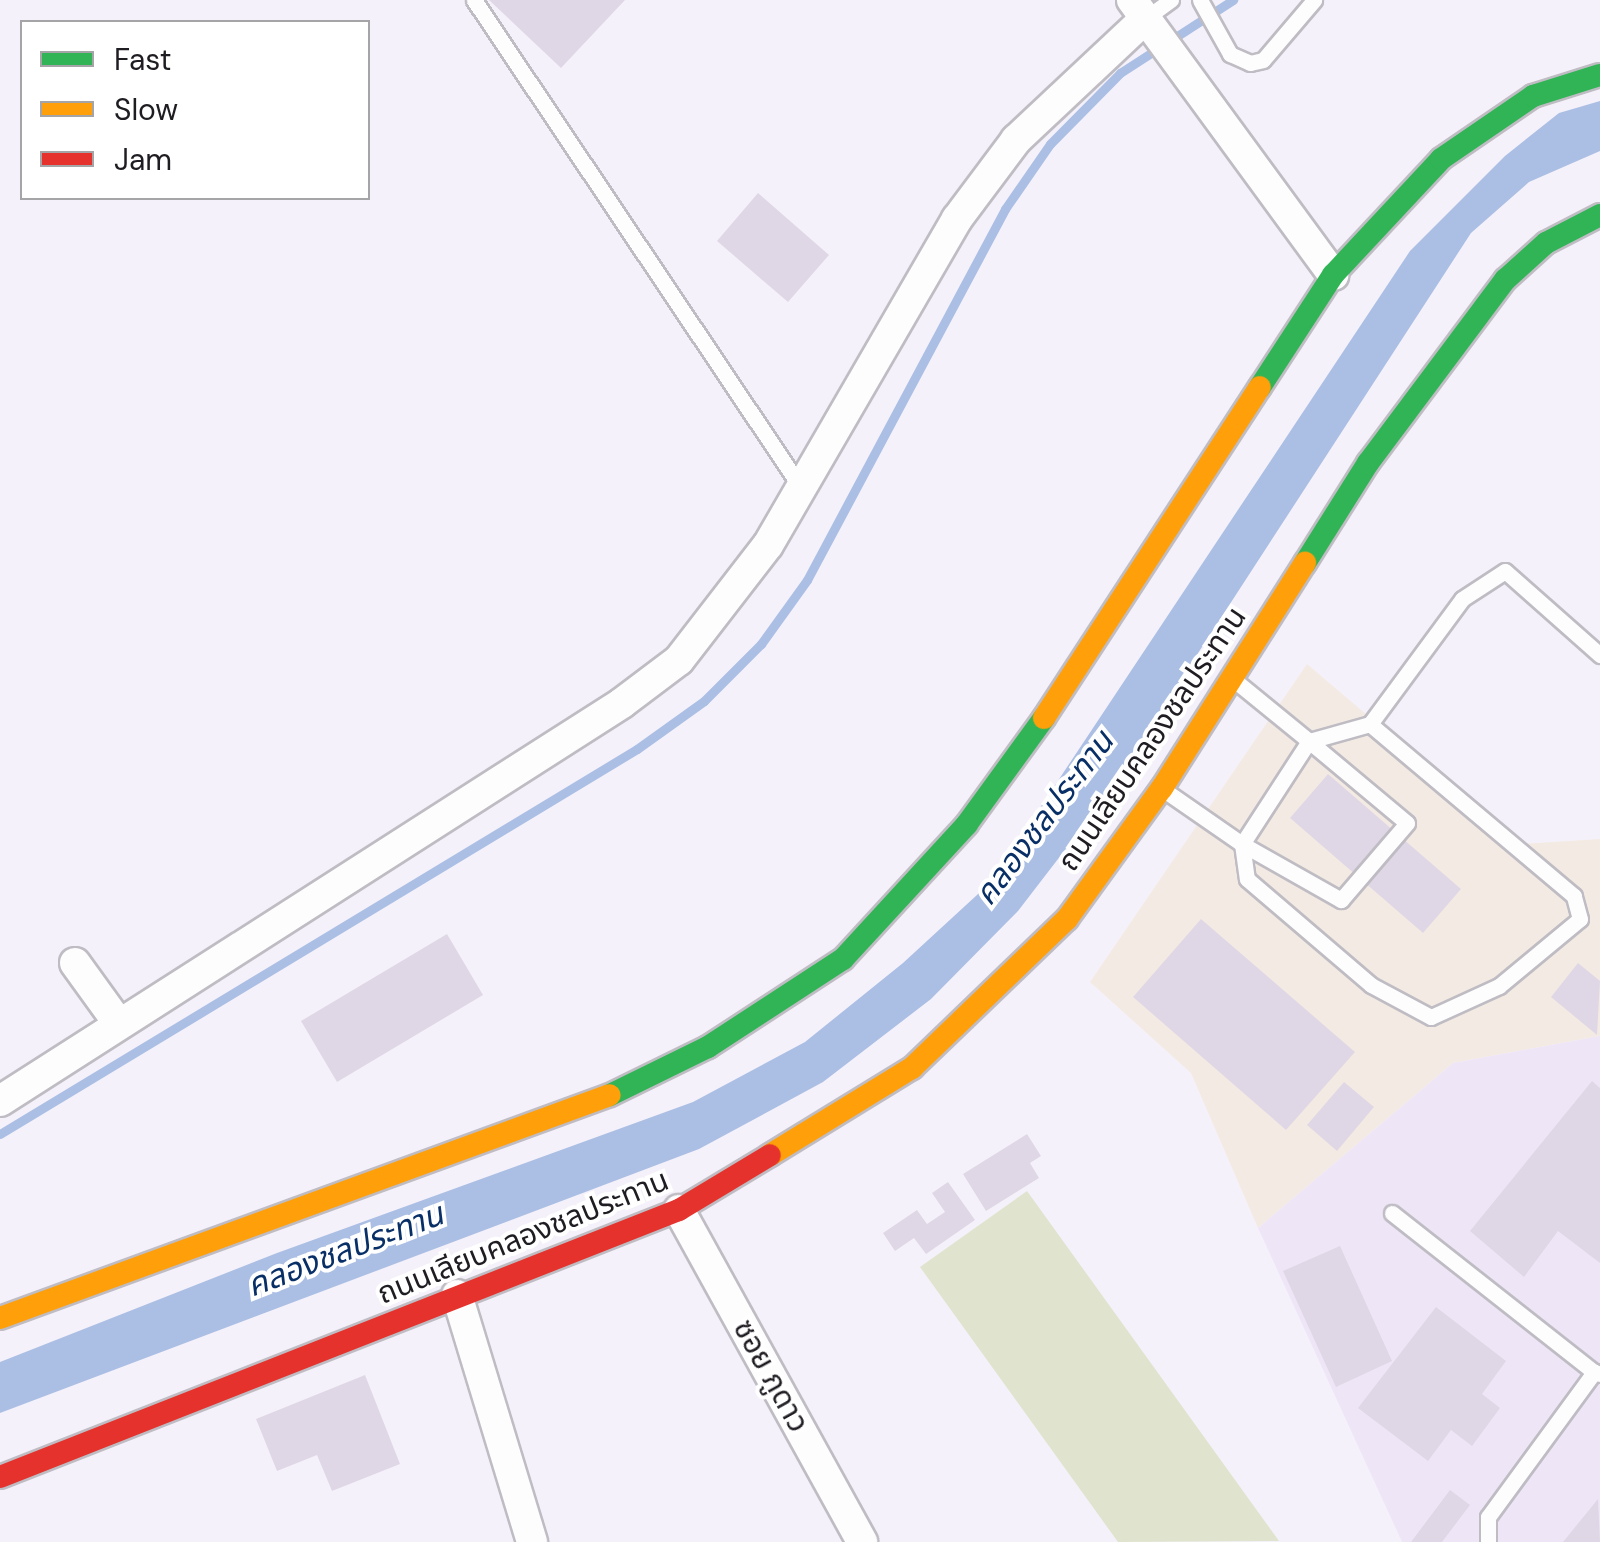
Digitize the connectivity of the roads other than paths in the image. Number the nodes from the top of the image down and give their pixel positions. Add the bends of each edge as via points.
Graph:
1 (474, 0) edge
2 (1171, 0) edge
3 (1314, 0) edge
4 (1202, 4) edge
5 (1139, 9) edge
6 (1600, 75) edge
7 (1600, 215) edge
8 (1333, 275) junction
9 (800, 486) junction
10 (1600, 654) edge
11 (1231, 677) junction
12 (1370, 724) junction
13 (1309, 741) junction
14 (1162, 788) junction
15 (1242, 844) junction
16 (74, 963) dead end
17 (119, 1024) junction
18 (0, 1101) edge
19 (680, 1210) junction
20 (1392, 1213) dead end
21 (457, 1295) junction
22 (0, 1318) edge
23 (1597, 1373) edge
24 (0, 1477) edge
25 (532, 1542) edge
26 (862, 1542) edge
27 (1488, 1542) edge

1 - 9 lane
2 - 5 lane
3 - 4 lane via 1256,63 1230,54
5 - 8 street
5 - 9 street via 1028,128 957,219
6 - 8 main road via 1533,96 1441,160
7 - 11 main road, ถนนเลียบคลองชลประทาน via 1546,243 1504,280 1368,462
8 - 22 main road via 1037,729 967,824 843,959 708,1046 602,1099
9 - 17 street via 725,608 679,660 606,714
10 - 12 lane via 1505,571 1462,599
11 - 13 lane
11 - 14 main road, ถนนเลียบคลองชลประทาน
12 - 13 lane
12 - 15 lane via 1574,896 1580,919 1499,986 1430,1017 1371,985 1247,879
13 - 15 lane
13 - 15 lane via 1407,823 1341,900
14 - 15 lane
14 - 19 main road, ถนนเลียบคลองชลประทาน via 1068,919 912,1068
16 - 17 street
17 - 18 street
19 - 21 main road, ถนนเลียบคลองชลประทาน
19 - 26 street, ซอย ภูดาว
20 - 23 lane
21 - 24 main road, ถนนเลียบคลองชลประทาน
21 - 25 street
23 - 27 lane via 1488,1518

